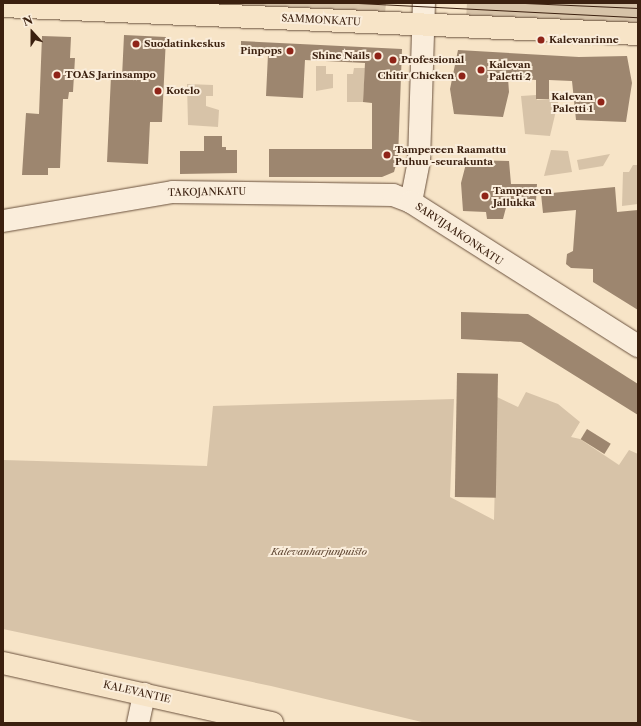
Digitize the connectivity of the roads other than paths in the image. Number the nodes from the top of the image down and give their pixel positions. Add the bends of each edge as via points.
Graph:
1 (424, 3) edge
2 (3, 6) edge
3 (425, 24) junction
4 (638, 34) edge
5 (411, 202) junction
6 (3, 221) edge
7 (638, 346) edge
8 (3, 663) edge
9 (144, 694) junction
10 (138, 723) edge
11 (272, 723) edge

1 - 3 street, SARVIJAAKONKATU
2 - 3 main road, SAMMONKATU
3 - 4 main road, SAMMONKATU
3 - 5 street, SARVIJAAKONKATU via 419,161
5 - 6 street, TAKOJANKATU via 394,195 369,192 178,191
5 - 7 street, SARVIJAAKONKATU
8 - 9 main road, KALEVANTIE
9 - 10 street
9 - 11 main road, KALEVANTIE

